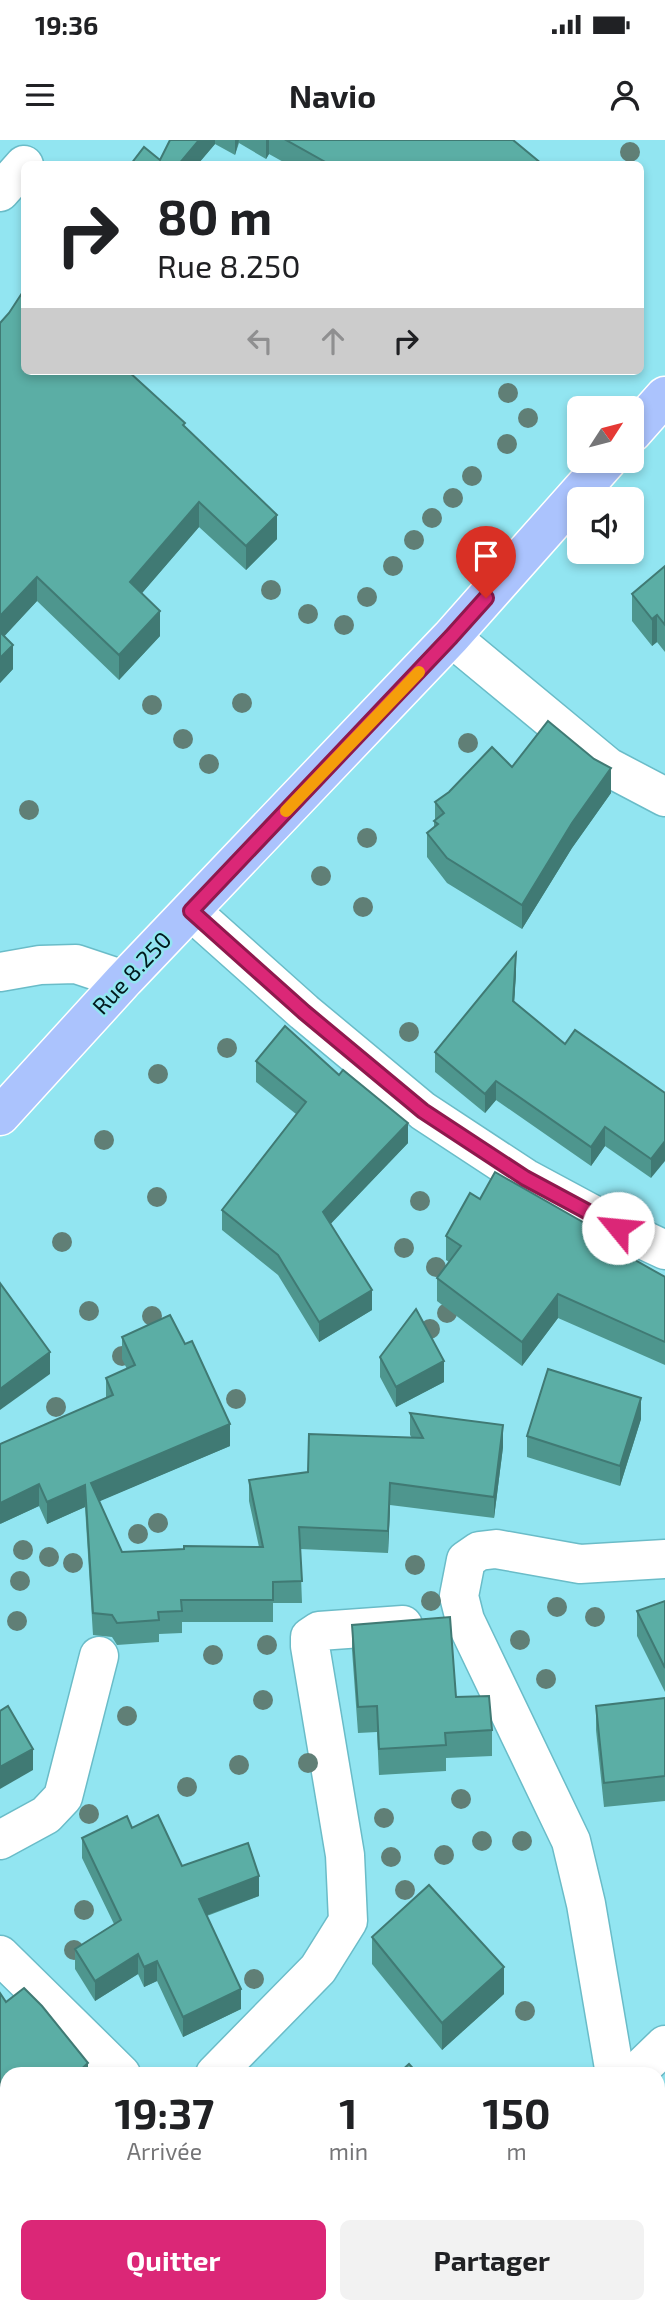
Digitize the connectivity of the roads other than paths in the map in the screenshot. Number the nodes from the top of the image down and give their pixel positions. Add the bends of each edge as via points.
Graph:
1 (47, 140) edge
2 (29, 161) edge
3 (21, 169) edge
4 (0, 192) edge
5 (596, 473) edge
6 (451, 637) junction
7 (665, 797) edge
8 (191, 911) junction
9 (0, 972) edge
10 (124, 979) junction
11 (0, 1116) edge
12 (665, 1250) edge
13 (665, 1559) edge
14 (465, 1620) junction
15 (99, 1656) dead end
16 (0, 1840) edge
17 (0, 1955) edge
18 (665, 2045) edge
19 (114, 2067) edge
20 (222, 2067) edge
21 (614, 2067) edge
22 (642, 2067) edge

1 - 2 street
3 - 4 street
5 - 6 highway, Rue 8.250
6 - 7 street via 608,767
6 - 8 highway, Rue 8.250
8 - 10 highway, Rue 8.250
8 - 12 street via 423,1111 525,1178
9 - 10 street via 76,964
10 - 11 highway, Rue 8.250
13 - 14 street via 580,1564 496,1549 479,1551 466,1560 461,1584
14 - 20 street via 319,1631 310,1637 345,1855 348,1921 318,1969
14 - 21 street via 571,1841 589,1916
15 - 16 street via 63,1797 46,1815
17 - 19 street
18 - 22 street

